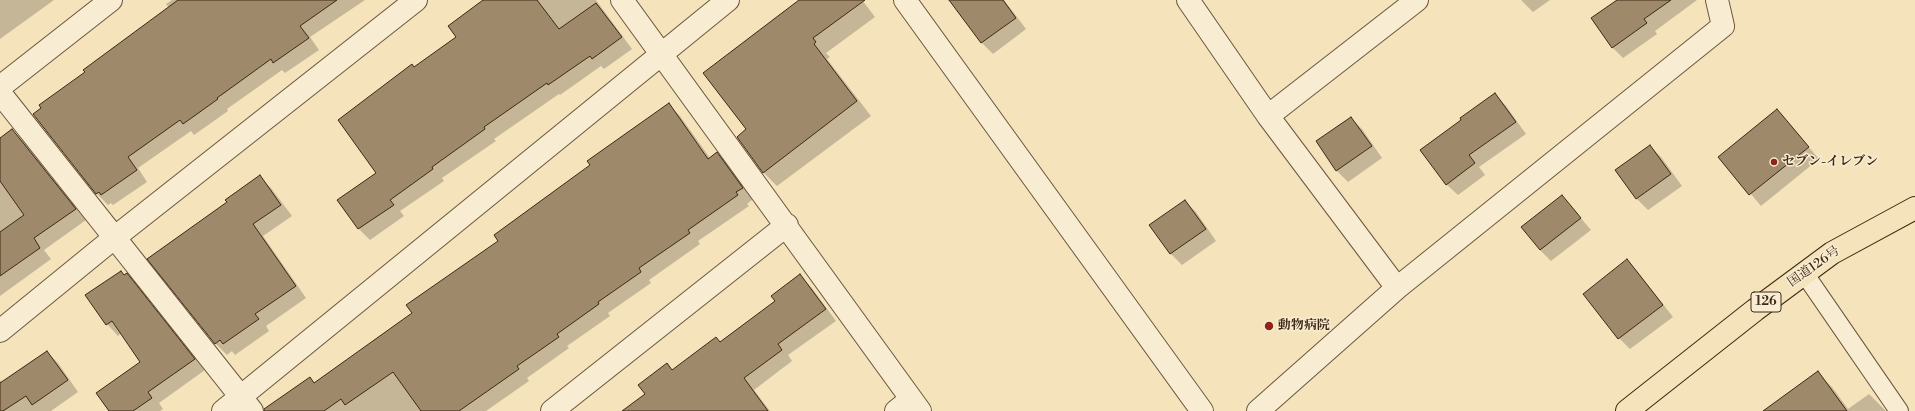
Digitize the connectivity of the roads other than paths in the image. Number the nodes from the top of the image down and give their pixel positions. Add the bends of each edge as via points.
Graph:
1 (110, 0) edge
2 (416, 0) edge
3 (622, 0) edge
4 (728, 0) edge
5 (905, 0) edge
6 (1188, 0) edge
7 (1417, 0) edge
8 (1718, 0) edge
9 (662, 53) junction
10 (0, 87) edge
11 (0, 93) edge
12 (1268, 116) junction
13 (1915, 208) edge
14 (787, 225) junction
15 (114, 238) junction
16 (1804, 273) junction
17 (1397, 288) junction
18 (0, 331) edge
19 (246, 404) edge
20 (909, 407) edge
21 (223, 411) edge
22 (552, 411) edge
23 (1202, 411) edge
24 (1258, 411) edge
25 (1627, 411) edge
26 (1899, 411) edge

1 - 10 street
2 - 15 street
3 - 9 street
4 - 9 street
5 - 23 street
6 - 12 street
7 - 12 street
8 - 17 street via 1723,26
9 - 14 street
9 - 19 street
11 - 15 street
12 - 17 street
13 - 16 highway, 国道126号 / 126 via 1832,253
14 - 20 street
14 - 22 street
15 - 18 street
15 - 19 street
16 - 25 highway, 国道126号 / 126
16 - 26 lane
17 - 24 street
19 - 21 street

